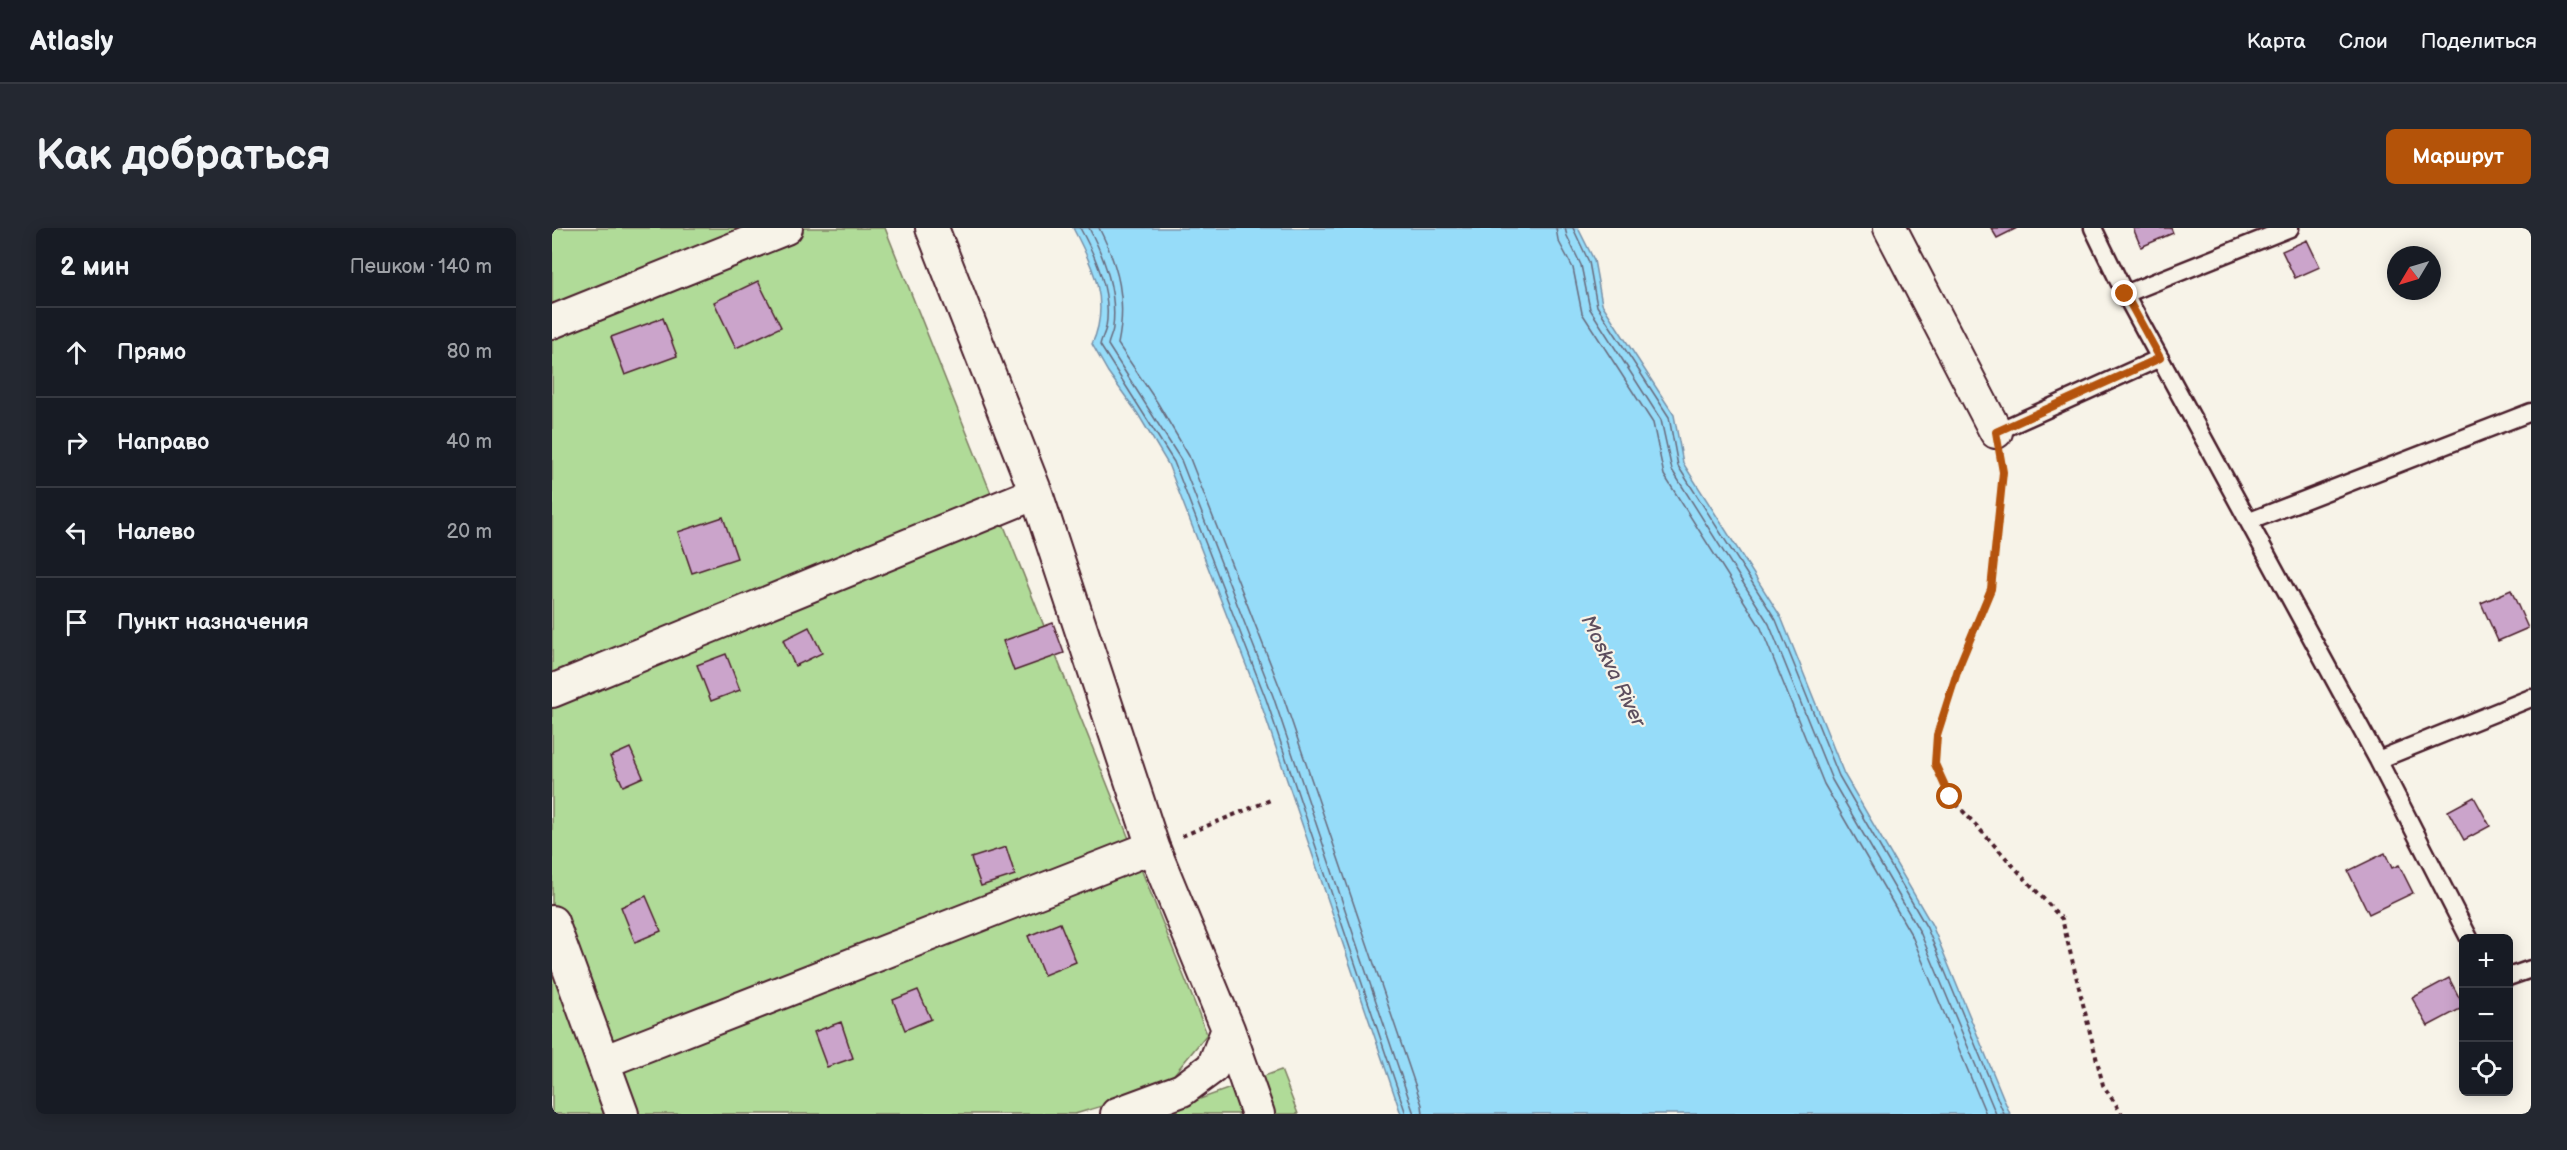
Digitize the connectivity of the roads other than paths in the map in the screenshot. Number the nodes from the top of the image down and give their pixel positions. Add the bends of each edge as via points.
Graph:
1 (786, 228) edge
2 (932, 228) edge
3 (1890, 228) edge
4 (2093, 228) edge
5 (2290, 228) edge
6 (2125, 294) junction
7 (552, 322) edge
8 (2160, 358) junction
9 (2531, 412) edge
10 (1996, 432) joint
11 (1036, 493) junction
12 (2250, 521) junction
13 (552, 691) edge
14 (2531, 698) edge
15 (2378, 760) junction
16 (1153, 847) junction
17 (552, 922) edge
18 (2466, 934) edge
19 (2531, 969) edge
20 (2513, 975) edge
21 (1228, 1029) junction
22 (603, 1062) junction
23 (622, 1114) edge
24 (1117, 1114) edge
25 (1258, 1114) edge

1 - 7 street
2 - 11 street
3 - 10 street
4 - 6 lane
5 - 6 lane
6 - 8 lane
8 - 10 lane
8 - 12 lane
9 - 12 lane
11 - 13 street
11 - 16 street
12 - 15 lane
14 - 15 lane
15 - 18 lane
16 - 21 street
16 - 22 street
17 - 22 street
19 - 20 lane
21 - 24 street via 1213,1067 1182,1090
21 - 25 street
22 - 23 street

